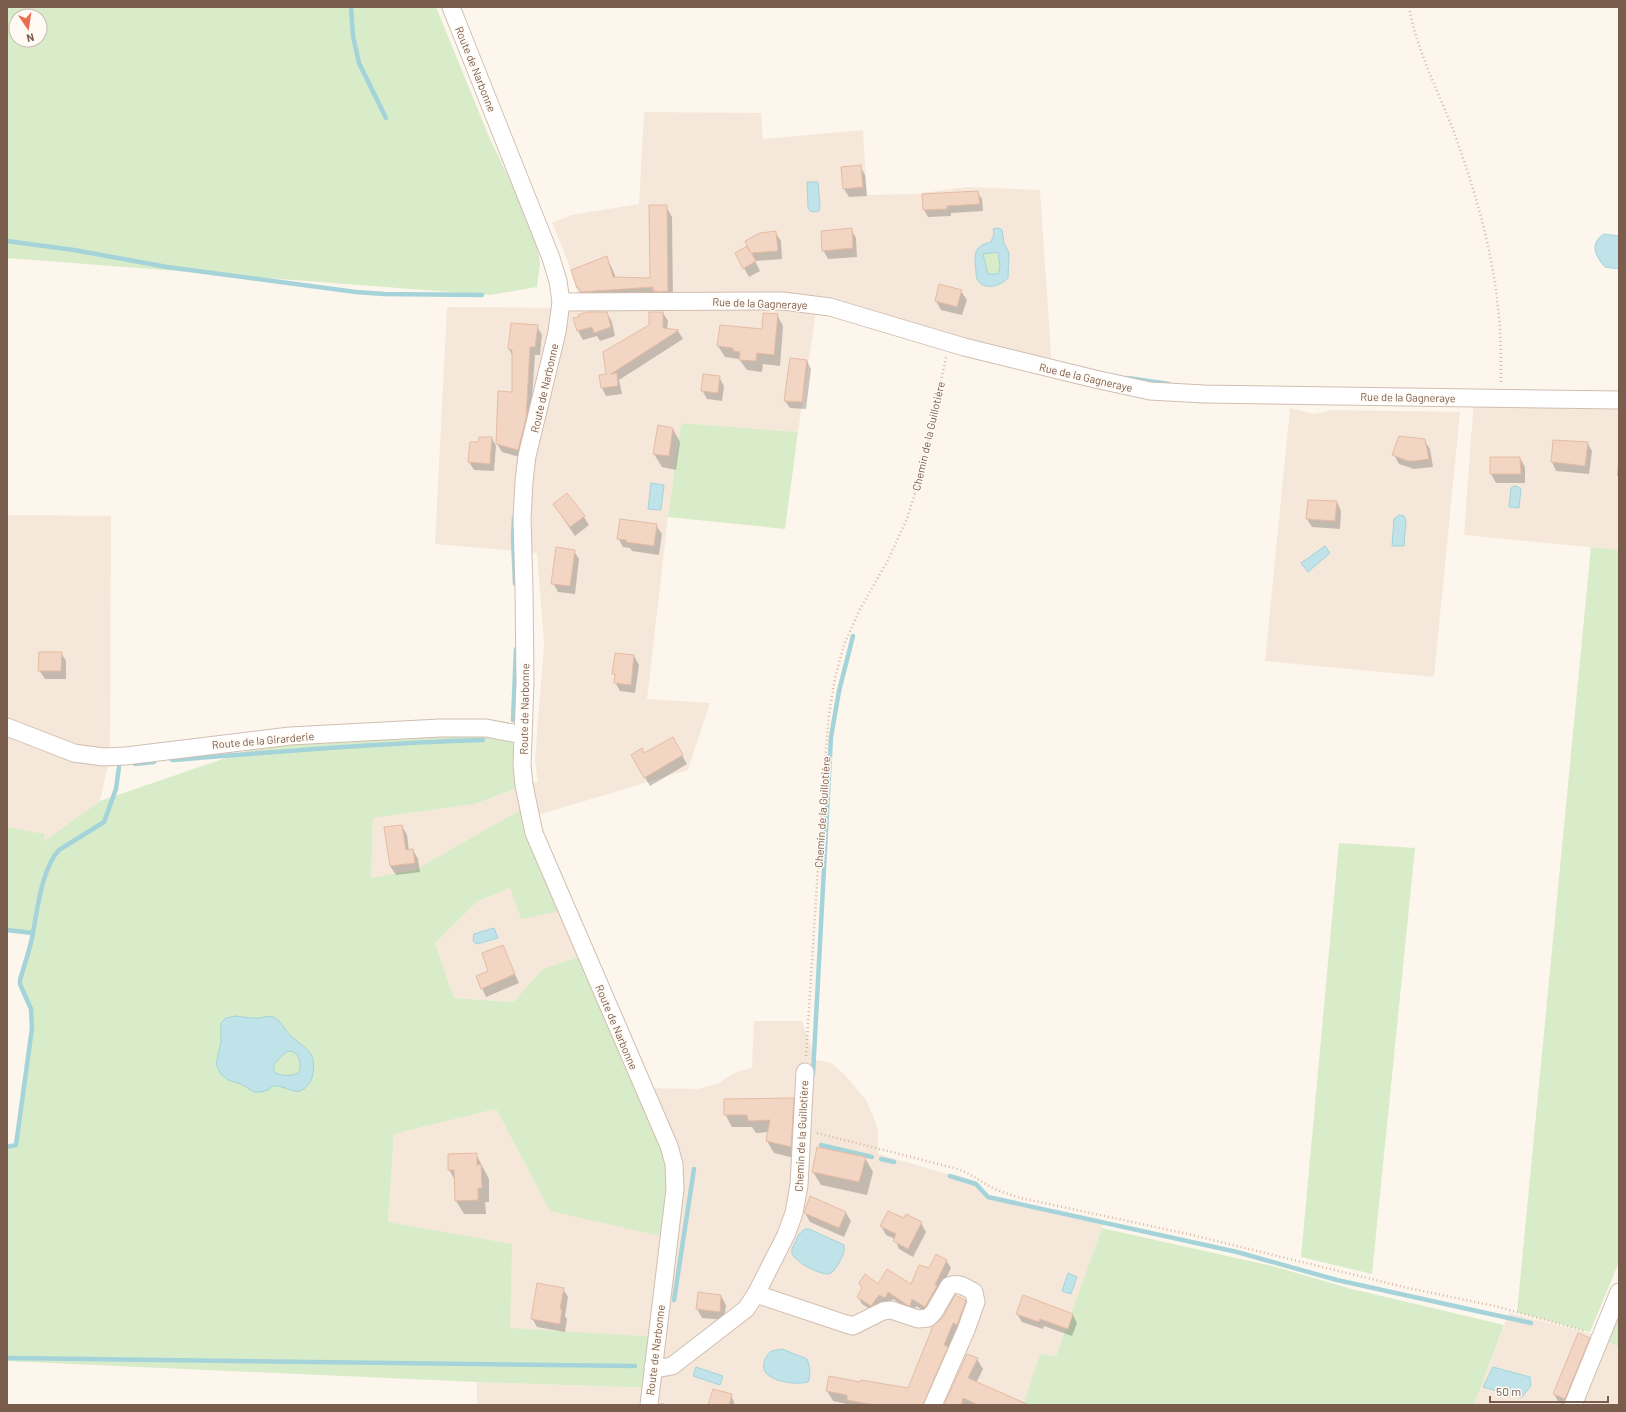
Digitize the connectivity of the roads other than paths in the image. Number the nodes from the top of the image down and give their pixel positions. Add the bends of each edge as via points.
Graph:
1 (451, 7) edge
2 (561, 302) junction
3 (1619, 400) edge
4 (7, 726) edge
5 (523, 735) junction
6 (805, 1072) road end
7 (1619, 1292) edge
8 (756, 1294) junction
9 (653, 1367) junction
10 (649, 1405) edge
11 (933, 1405) edge
12 (1573, 1405) edge

1 - 2 street, Route de Narbonne via 551,258
2 - 3 street, Rue de la Gagneraye via 783,301 830,307 949,343 1150,391
2 - 5 street, Route de Narbonne via 557,332 529,448 524,481
4 - 5 street, Route de la Girarderie via 68,751 103,757 290,736 440,728 486,728
5 - 9 street, Route de Narbonne via 524,786 534,833 669,1146 674,1164 675,1189
6 - 8 street, Chemin de la Guillotière via 800,1185 794,1213 786,1235
7 - 12 street
8 - 9 street, Chemin de la Guillotière via 746,1309 681,1360 672,1366
8 - 11 street via 853,1326 883,1311 891,1310 918,1319 928,1318 949,1286 954,1284 962,1285 974,1292 976,1302 966,1330
9 - 10 street, Route de Narbonne

